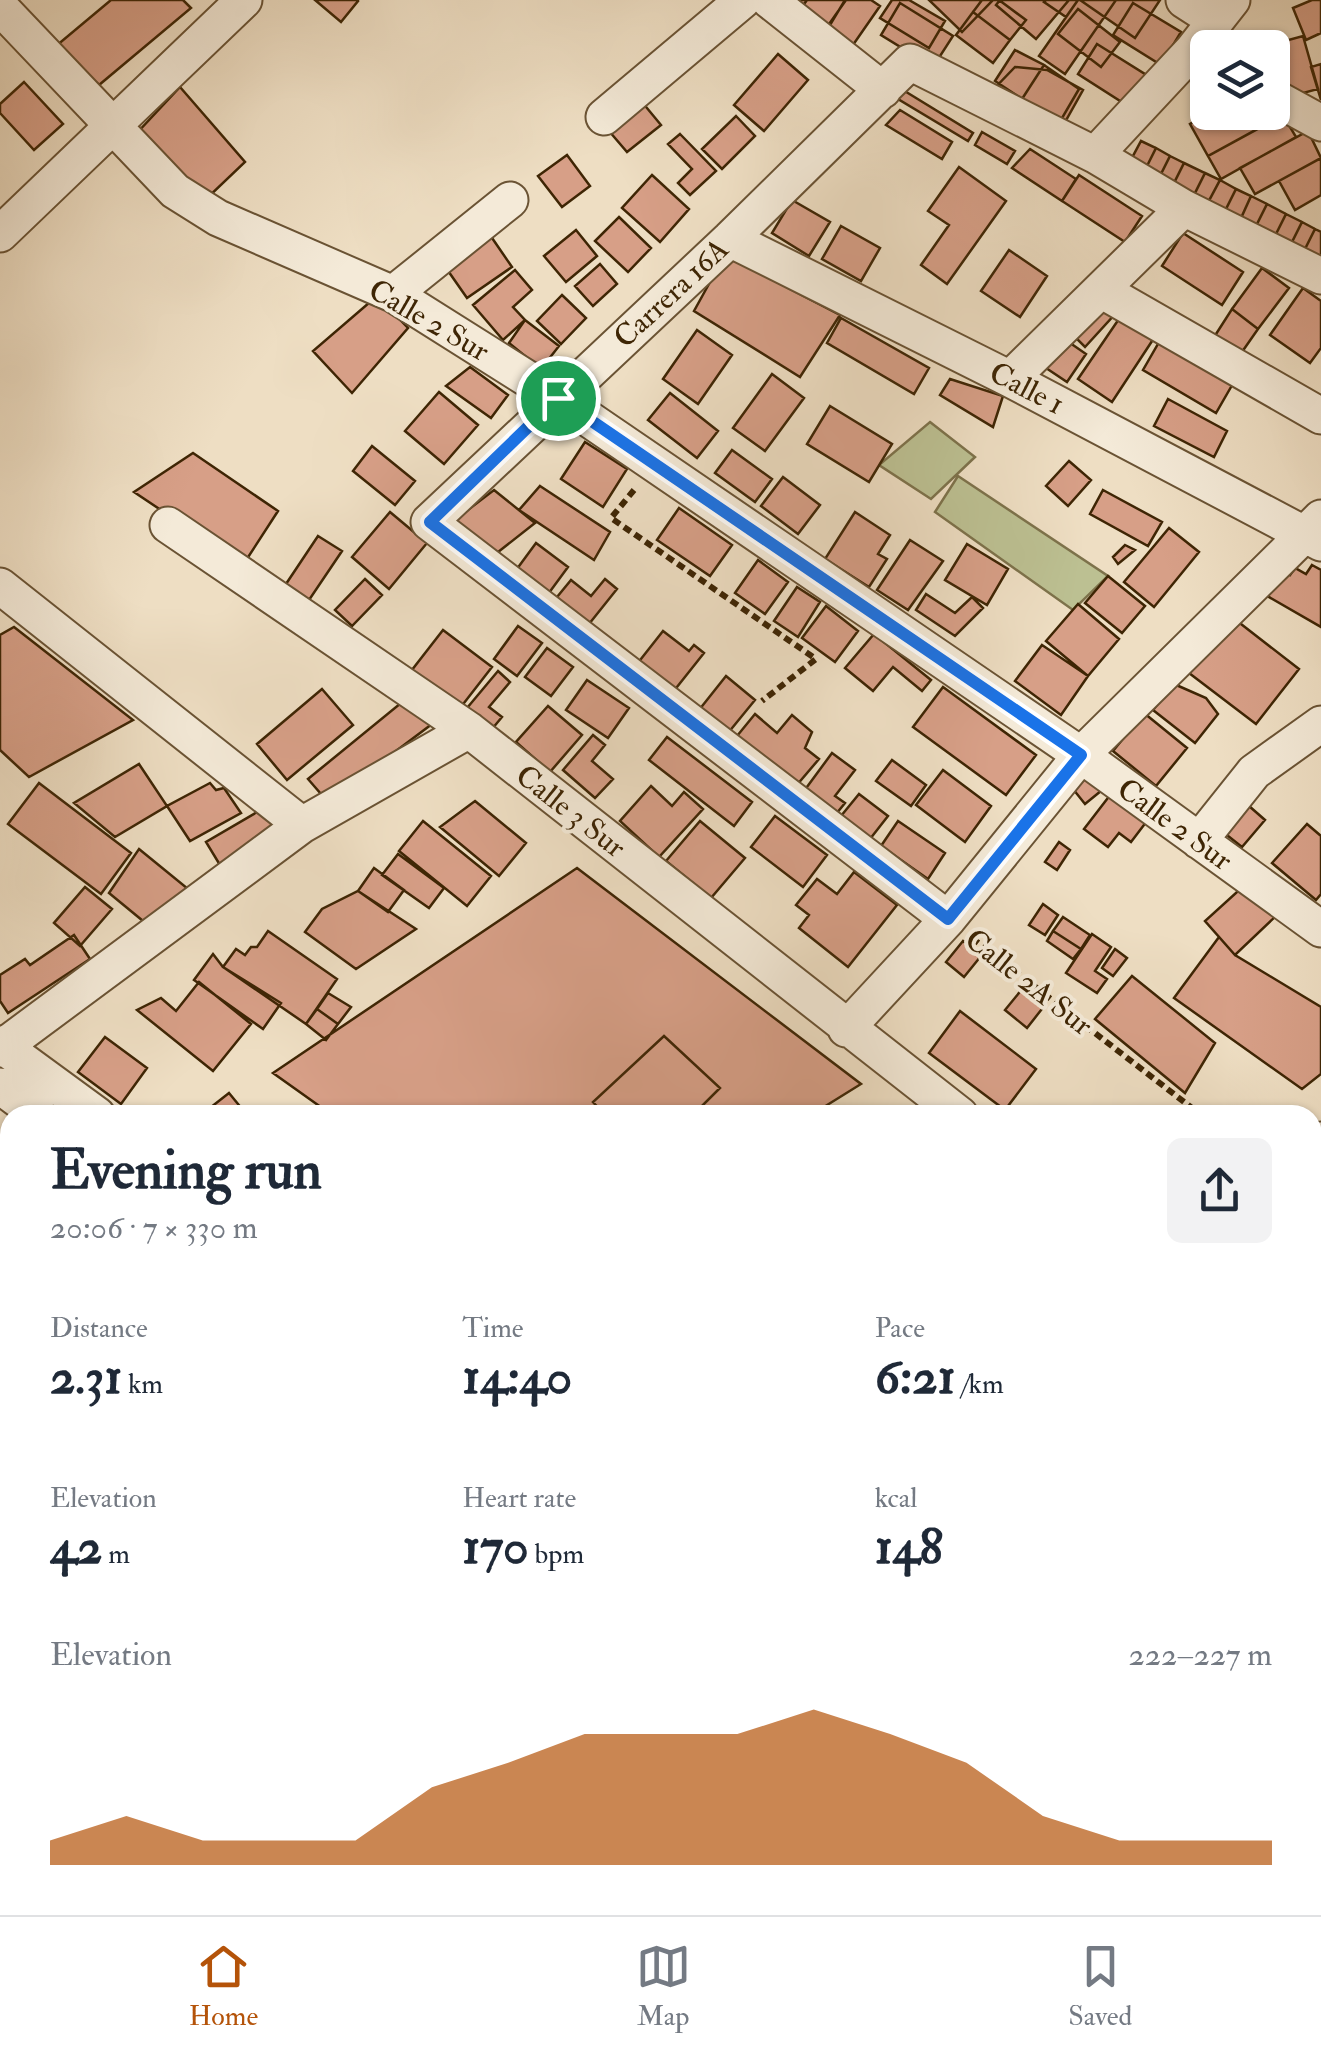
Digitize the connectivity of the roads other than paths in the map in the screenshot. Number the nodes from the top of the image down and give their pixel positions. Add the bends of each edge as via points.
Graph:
1 (244, 0) edge
2 (743, 0) edge
3 (769, 0) edge
4 (1184, 0) edge
5 (0, 7) edge
6 (1224, 10) edge
7 (882, 90) junction
8 (1290, 106) edge
9 (604, 117) dead end
10 (1321, 123) edge
11 (114, 127) junction
12 (1094, 155) junction
13 (510, 200) dead end
14 (1184, 208) junction
15 (0, 234) edge
16 (730, 239) junction
17 (1321, 276) edge
18 (1101, 290) junction
19 (393, 294) junction
20 (1010, 379) junction
21 (558, 398) junction
22 (1321, 416) edge
23 (430, 522) joint
24 (168, 525) dead end
25 (1316, 531) edge
26 (0, 586) edge
27 (1321, 724) edge
28 (469, 730) junction
29 (1081, 755) junction
30 (302, 825) junction
31 (1199, 842) junction
32 (948, 919) junction
33 (1321, 929) edge
34 (846, 1029) junction
35 (1, 1046) edge
36 (0, 1086) edge
37 (26, 1105) edge
38 (84, 1105) edge
39 (947, 1105) edge

1 - 11 street
2 - 9 street
3 - 7 street
4 - 6 street
5 - 11 street, Calle 2 Sur
6 - 12 street
7 - 12 street, Carrera 16A via 910,62
7 - 16 street, Carrera 16A
8 - 10 street
11 - 15 street
11 - 19 street, Calle 2 Sur via 175,191 218,218
12 - 14 street
13 - 19 street
14 - 17 street
14 - 18 street
16 - 20 street, Calle 1
16 - 21 street, Carrera 16A
18 - 20 street
18 - 22 street
19 - 21 street, Calle 2 Sur
20 - 25 street, Calle 1
21 - 23 street, Carrera 16A
21 - 29 street, Calle 2 Sur
23 - 32 street, Calle 2A Sur
24 - 28 street, Calle 3 Sur
25 - 29 street
26 - 30 street
27 - 31 street via 1254,772
28 - 30 street
28 - 34 street, Calle 3 Sur
29 - 31 street, Calle 2 Sur
29 - 32 street
30 - 35 street
31 - 33 street, Calle 2 Sur
32 - 34 street
34 - 39 street, Calle 3 Sur
35 - 38 street
36 - 37 street

